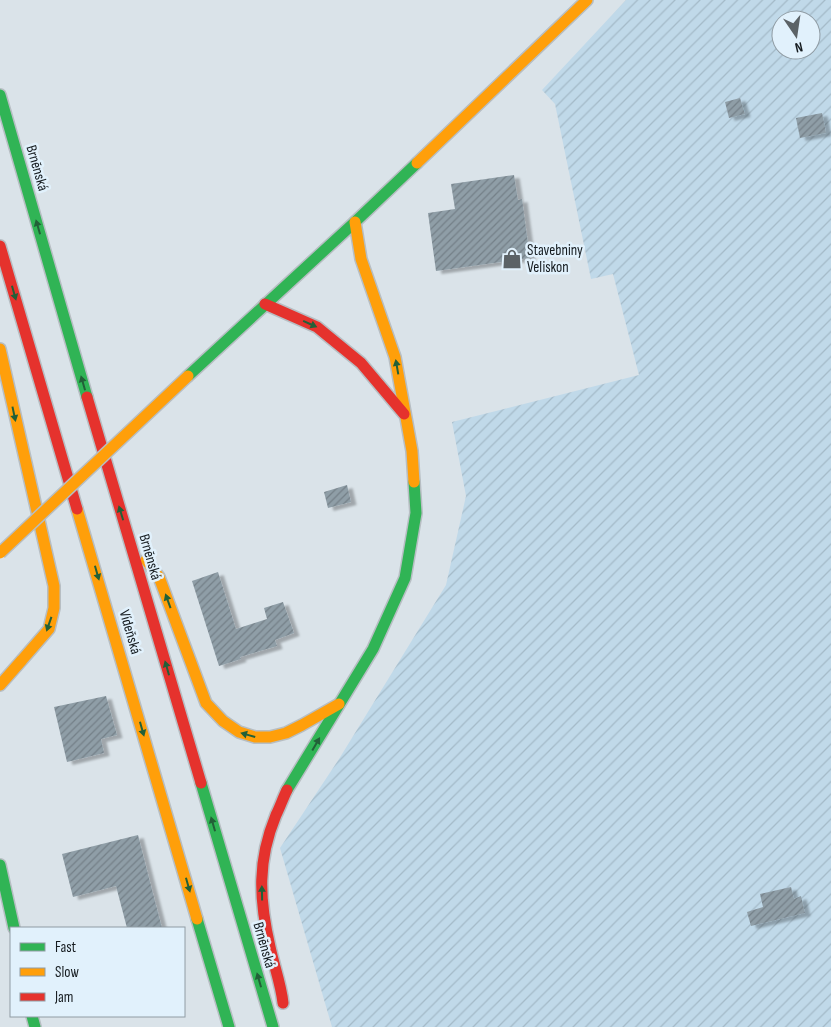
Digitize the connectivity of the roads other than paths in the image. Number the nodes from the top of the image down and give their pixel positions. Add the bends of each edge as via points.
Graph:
1 (587, 0) edge
2 (0, 95) edge
3 (355, 222) junction
4 (0, 246) edge
5 (266, 304) junction
6 (0, 349) edge
7 (405, 415) junction
8 (129, 540) junction
9 (0, 553) edge
10 (0, 685) edge
11 (340, 703) junction
12 (0, 865) edge
13 (14, 927) edge
14 (284, 1018) dead end
15 (230, 1027) edge
16 (273, 1027) edge

1 - 3 main road
8 -> 2 main road, Brněnská
3 - 5 main road
7 -> 3 main road via 395,357 361,259
4 -> 15 main road, Vídeňská
5 -> 7 main road via 317,327 362,363
5 - 9 main road, bridge
6 -> 10 main road via 54,586 54,608 49,629
7 - 11 main road via 412,451 416,513 405,578 373,649
11 -> 8 main road via 290,732 275,737 253,737 230,728 206,703 159,577
16 -> 8 main road, Brněnská
14 -> 11 main road via 282,992 262,907 264,852 284,796
12 - 13 main road

